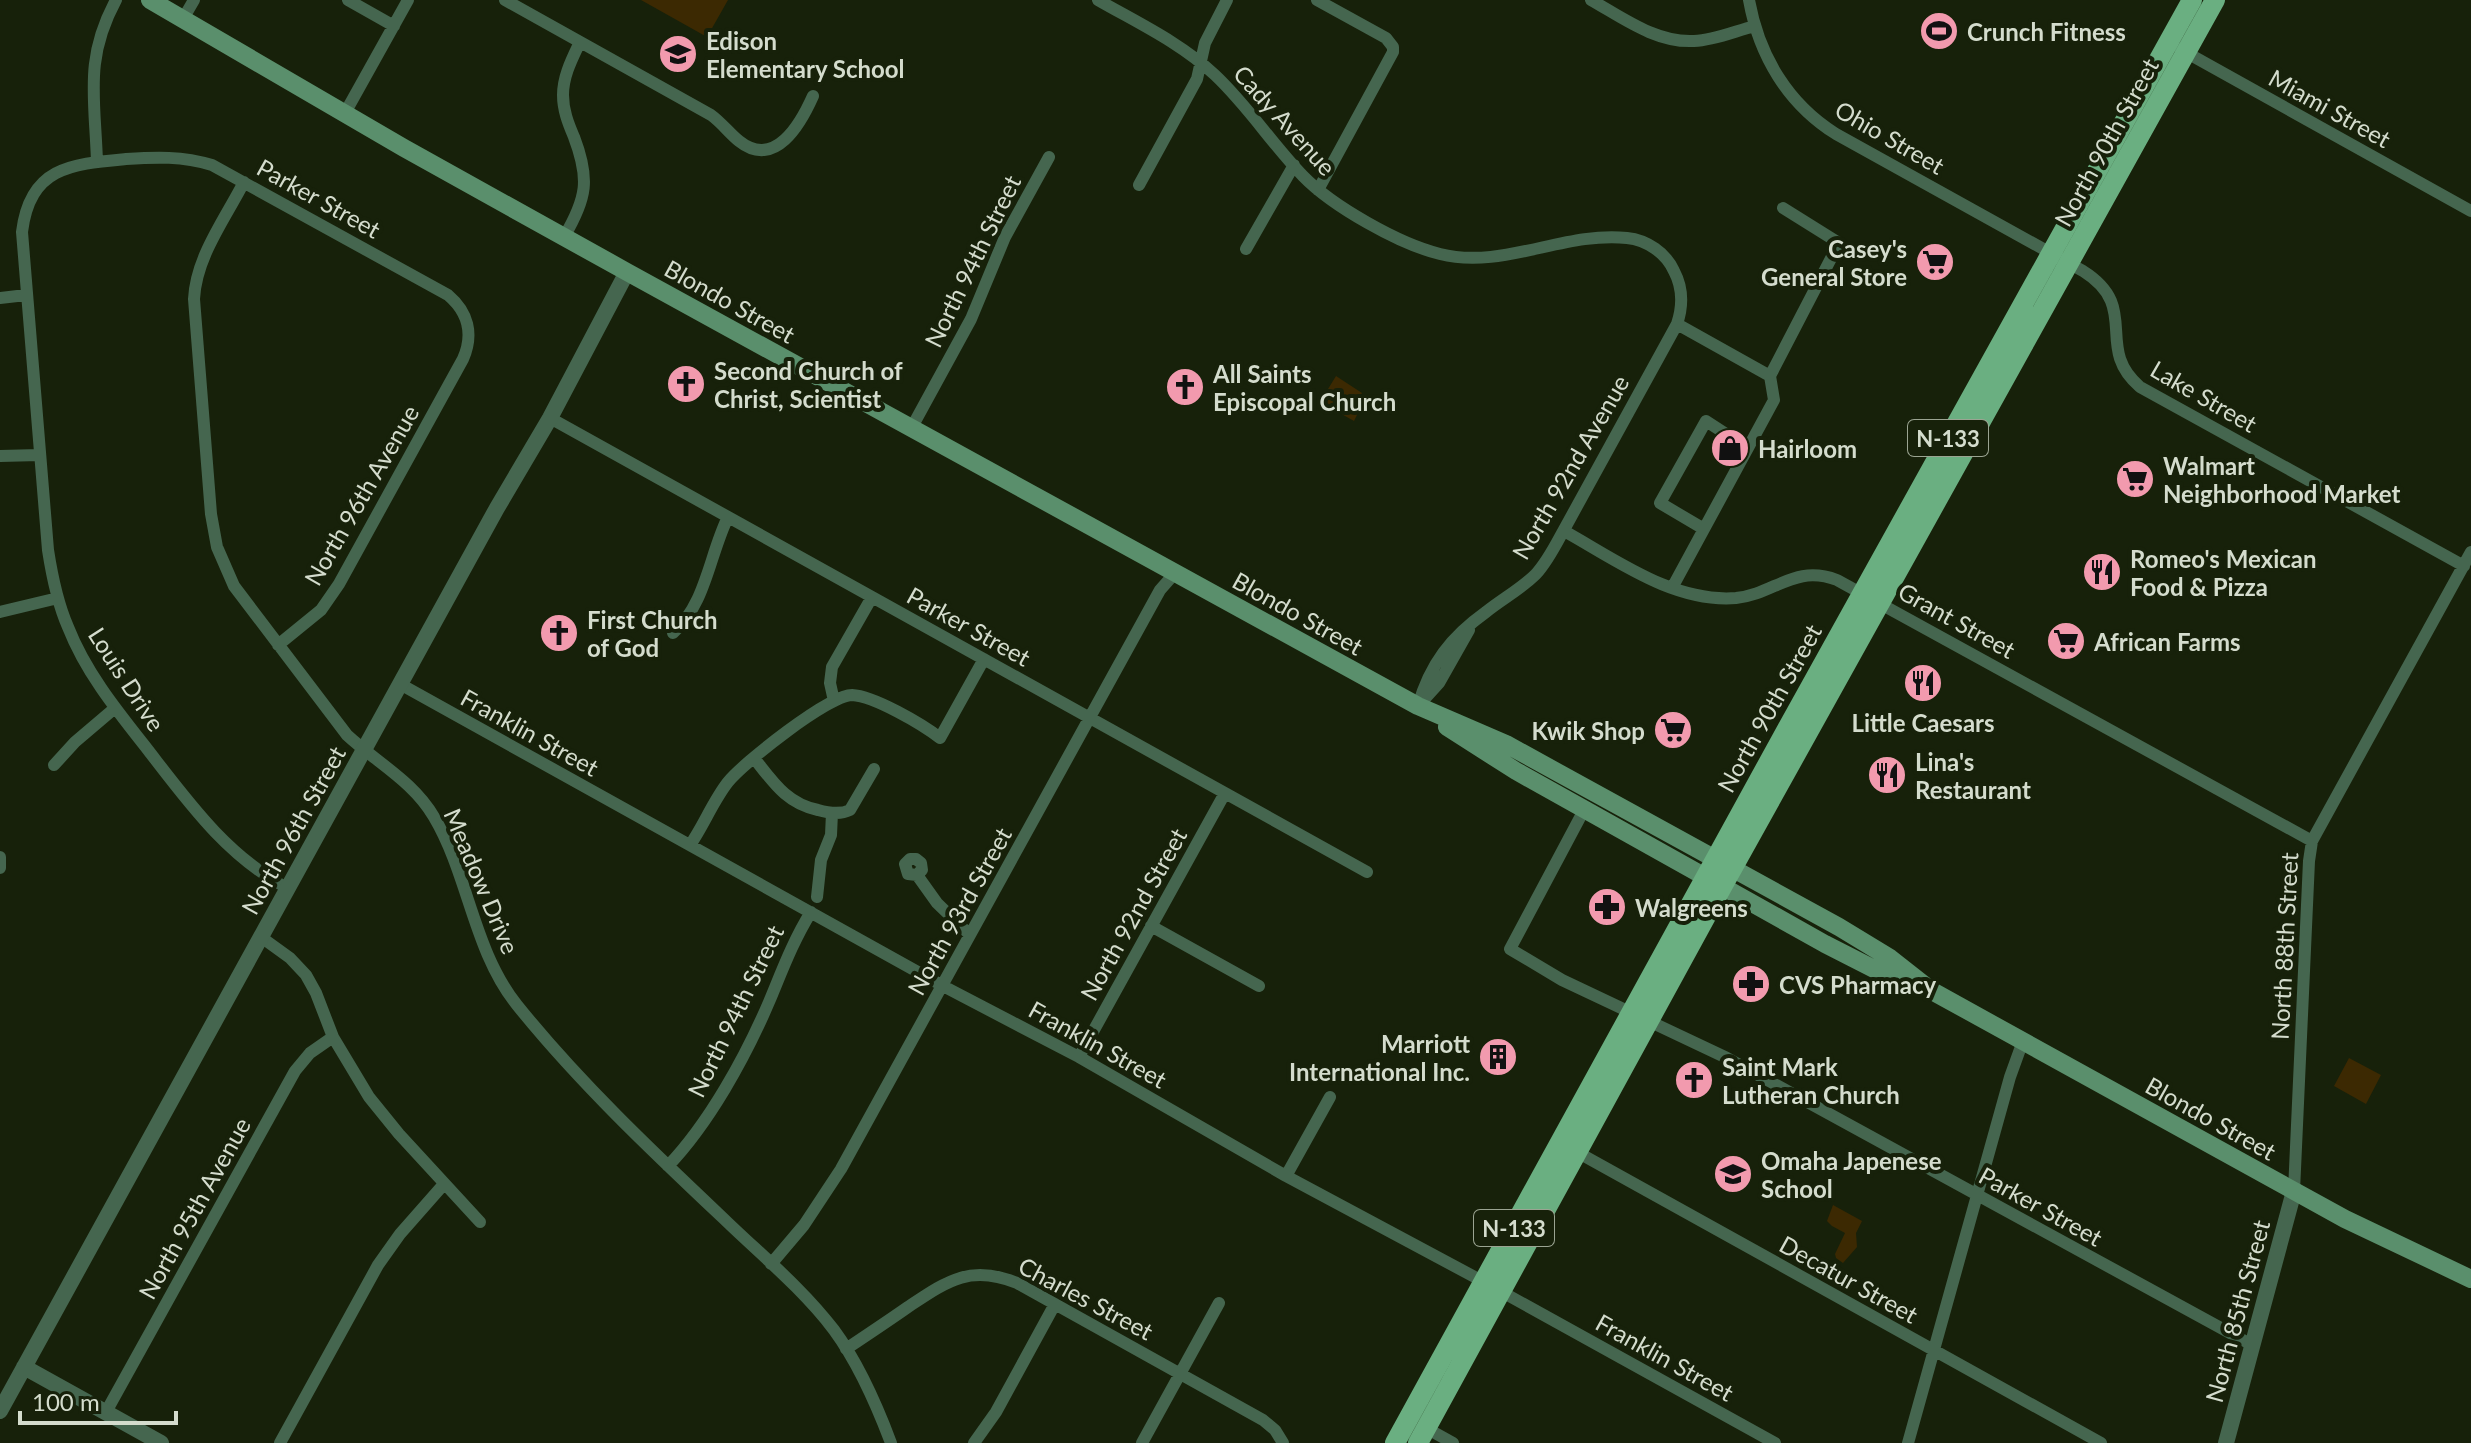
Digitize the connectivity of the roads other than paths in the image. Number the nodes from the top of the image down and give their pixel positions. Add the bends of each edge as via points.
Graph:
1 (116, 0) edge
2 (150, 0) edge
3 (194, 0) edge
4 (348, 0) edge
5 (408, 0) edge
6 (505, 0) edge
7 (1098, 0) edge
8 (1227, 0) edge
9 (1317, 0) edge
10 (1591, 0) edge
11 (1749, 0) edge
12 (2192, 0) edge
13 (2215, 0) edge
14 (183, 19) junction
15 (394, 26) junction
16 (1755, 26) junction
17 (580, 42) junction
18 (2177, 48) junction
19 (1201, 62) junction
20 (813, 96) dead end
21 (345, 113) junction
22 (1049, 157) dead end
23 (97, 162) junction
24 (1294, 165) junction
25 (244, 182) junction
26 (1139, 185) dead end
27 (1318, 190) junction
28 (1783, 208) dead end
29 (2471, 211) edge
30 (564, 237) junction
31 (1246, 249) dead end
32 (2060, 258) junction
33 (627, 272) junction
34 (26, 295) junction
35 (0, 298) edge
36 (1678, 320) junction
37 (465, 353) joint
38 (1770, 376) junction
39 (550, 418) junction
40 (912, 427) junction
41 (1746, 447) junction
42 (39, 455) junction
43 (0, 456) edge
44 (728, 517) junction
45 (1704, 529) junction
46 (1564, 531) junction
47 (2471, 552) edge
48 (2464, 566) junction
49 (1175, 573) junction
50 (1672, 588) junction
51 (872, 597) junction
52 (58, 598) junction
53 (1871, 598) junction
54 (0, 612) edge
55 (673, 633) dead end
56 (278, 645) junction
57 (984, 659) junction
58 (400, 684) junction
59 (834, 701) junction
60 (1418, 706) junction
61 (115, 708) junction
62 (1090, 718) junction
63 (364, 751) junction
64 (754, 758) junction
65 (54, 765) dead end
66 (874, 769) dead end
67 (1225, 793) junction
68 (1584, 810) junction
69 (832, 813) junction
70 (2312, 841) junction
71 (690, 845) junction
72 (0, 857) edge
73 (0, 868) edge
74 (1367, 872) dead end
75 (1718, 873) junction
76 (917, 875) dead end
77 (287, 888) junction
78 (817, 897) dead end
79 (811, 912) junction
80 (1151, 926) junction
81 (970, 935) junction
82 (261, 937) junction
83 (943, 986) junction
84 (1259, 986) dead end
85 (1641, 1016) junction
86 (333, 1037) junction
87 (2023, 1041) junction
88 (1079, 1057) junction
89 (1330, 1097) dead end
90 (1577, 1152) junction
91 (668, 1166) junction
92 (1286, 1176) junction
93 (444, 1184) junction
94 (2294, 1191) junction
95 (1977, 1196) junction
96 (480, 1222) dead end
97 (771, 1264) junction
98 (2471, 1279) edge
99 (1492, 1287) junction
100 (1219, 1303) dead end
101 (1055, 1304) junction
102 (2252, 1345) junction
103 (846, 1349) junction
104 (1935, 1352) junction
105 (24, 1367) junction
106 (1180, 1374) junction
107 (0, 1411) edge
108 (106, 1412) junction
109 (1422, 1436) edge
110 (161, 1443) edge
111 (280, 1443) edge
112 (891, 1443) edge
113 (974, 1443) edge
114 (1142, 1443) edge
115 (1283, 1443) edge
116 (1395, 1443) edge
117 (1453, 1443) edge
118 (1775, 1443) edge
119 (1908, 1443) edge
120 (2101, 1443) edge
121 (2226, 1443) edge

1 - 23 street via 94,58
2 - 14 main road, Blondo Street
3 - 14 street
4 - 15 street
5 - 15 street
6 - 17 street
7 - 19 street, Cady Avenue
8 - 19 street
9 - 27 street via 1393,47
10 - 16 street via 1672,40 1711,38
11 - 16 street
12 - 18 main road, North 90th Street / N-133
13 - 18 main road, North 90th Street / N-133
14 - 21 main road, Blondo Street
15 - 21 street
16 - 32 street, Ohio Street via 1785,88 1825,127
17 - 20 street via 711,115 755,149 786,140
17 - 30 street via 563,93 585,187
18 - 29 street, Miami Street
18 - 32 main road, North 90th Street / N-133
19 - 24 street, Cady Avenue
19 - 26 street via 1197,79
21 - 30 main road, Blondo Street
22 - 40 street, North 94th Street
23 - 25 street, Parker Street via 182,158 212,165
23 - 34 street, Louis Drive via 56,172 30,200 22,232
24 - 27 street, Cady Avenue
24 - 31 street
25 - 37 street, Parker Street via 448,295 467,321
25 - 56 street, Meadow Drive via 202,260 194,299 217,547 234,586
27 - 36 street, Cady Avenue via 1409,244 1452,257 1487,257 1605,238 1638,240 1656,249 1675,272 1681,294
28 - 38 street via 1839,243
30 - 33 main road, Blondo Street
32 - 48 street, Lake Street via 2096,279 2109,295 2119,359 2140,387
32 - 53 main road, North 90th Street / N-133
33 - 39 street, North 96th Street
33 - 40 main road, Blondo Street
34 - 35 street
34 - 42 street, Louis Drive
36 - 38 street
36 - 46 street, North 92nd Avenue
37 - 56 street, North 96th Avenue via 339,584 321,610
38 - 41 street via 1774,400
39 - 44 street, Parker Street
39 - 58 street, North 96th Street
40 - 49 main road, Blondo Street
41 - 45 street
41 - 45 street via 1706,421 1660,503
42 - 43 street
42 - 52 street, Louis Drive
44 - 51 street, Parker Street
44 - 55 street via 695,606
45 - 50 street
46 - 50 street, Grant Street
46 - 60 street, North 92nd Avenue via 1536,574 1475,620 1439,683
47 - 48 street, North 88th Street
48 - 70 street, North 88th Street
49 - 60 main road, Blondo Street
49 - 62 street, North 93rd Street via 1160,590
50 - 53 street, Grant Street via 1735,598 1813,575 1832,578
51 - 57 street, Parker Street
51 - 59 street via 832,667
52 - 54 street
52 - 61 street, Louis Drive via 81,656
53 - 70 street, Grant Street
53 - 75 main road, North 90th Street / N-133
56 - 63 street, Meadow Drive
57 - 59 street via 940,738 863,697
57 - 62 street, Parker Street
58 - 63 street, North 96th Street
58 - 71 street, Franklin Street
59 - 64 street
60 - 68 main road, Blondo Street
60 - 75 main road, Blondo Street via 1506,744
61 - 65 street
61 - 77 street, Louis Drive via 214,832
62 - 67 street, Parker Street
62 - 81 street, North 93rd Street
63 - 77 street, North 96th Street
63 - 91 street, Meadow Drive via 409,785 434,816 485,948 514,1002
64 - 69 street via 791,801
64 - 71 street via 727,783
66 - 69 street via 850,810
67 - 74 street, Parker Street
67 - 80 street, North 92nd Street
68 - 75 main road, Blondo Street
68 - 85 street, Parker Street via 1510,949
69 - 78 street
70 - 94 street, North 88th Street
71 - 79 street, Franklin Street
72 - 73 street
75 - 85 main road, North 90th Street / N-133
75 - 87 main road, Blondo Street via 1863,964 1932,991
76 - 81 street
77 - 82 street, North 96th Street
79 - 83 street, Franklin Street
79 - 91 street, North 94th Street via 715,1103
80 - 84 street
80 - 88 street, North 92nd Street
81 - 83 street, North 93rd Street
82 - 86 street via 306,975
82 - 105 street, North 96th Street
83 - 88 street, Franklin Street
83 - 97 street, North 93rd Street via 825,1196
85 - 90 main road, North 90th Street / N-133
85 - 95 street, Parker Street via 1743,1066
85 - 99 main road, North 90th Street / N-133
86 - 93 street via 369,1097
86 - 108 street, North 95th Avenue via 295,1071
87 - 94 main road, Blondo Street
87 - 95 street
88 - 92 street, Franklin Street
89 - 92 street
90 - 99 main road, North 90th Street / N-133
90 - 104 street, Decatur Street
91 - 97 street, Meadow Drive
92 - 99 street, Franklin Street
93 - 96 street
93 - 111 street via 378,1265
94 - 98 main road, Blondo Street
94 - 102 street, North 85th Street
95 - 102 street, Parker Street
95 - 104 street
97 - 103 street, Meadow Drive
99 - 109 main road, North 90th Street / N-133
99 - 116 main road, North 90th Street / N-133
99 - 118 street, Franklin Street
100 - 106 street
101 - 103 street, Charles Street via 1003,1277 959,1277
101 - 106 street, Charles Street
101 - 113 street
102 - 121 street, North 85th Street
103 - 112 street, Meadow Drive
104 - 119 street
104 - 120 street, Decatur Street
105 - 107 street, North 96th Street
105 - 108 street
106 - 114 street
106 - 115 street, Charles Street via 1263,1420
108 - 110 street
109 - 117 street

